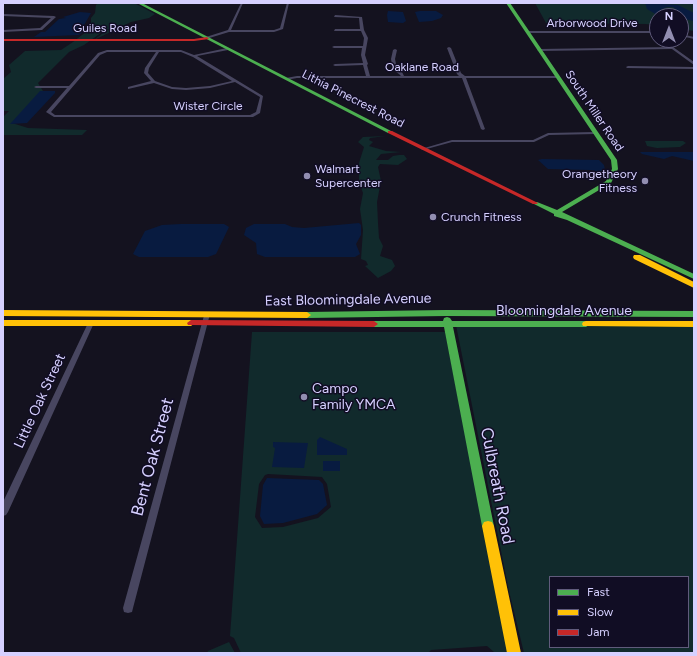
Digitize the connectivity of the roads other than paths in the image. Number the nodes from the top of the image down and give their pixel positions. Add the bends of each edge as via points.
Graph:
1 (242, 3) edge
2 (288, 3) edge
3 (508, 3) edge
4 (143, 4) edge
5 (3, 16) edge
6 (335, 16) dead end
7 (335, 30) dead end
8 (362, 30) junction
9 (3, 31) edge
10 (229, 31) junction
11 (527, 32) junction
12 (649, 32) edge
13 (208, 38) junction
14 (3, 40) edge
15 (334, 47) dead end
16 (364, 47) junction
17 (227, 48) junction
18 (450, 48) dead end
19 (395, 50) dead end
20 (539, 50) junction
21 (158, 51) junction
22 (194, 56) junction
23 (366, 64) junction
24 (694, 64) edge
25 (335, 65) dead end
26 (628, 68) dead end
27 (694, 68) edge
28 (368, 77) junction
29 (403, 77) junction
30 (464, 77) junction
31 (557, 77) junction
32 (287, 79) junction
33 (235, 81) junction
34 (154, 82) junction
35 (36, 87) dead end
36 (68, 87) junction
37 (129, 88) dead end
38 (483, 129) dead end
39 (594, 133) junction
40 (423, 149) junction
41 (557, 214) junction
42 (694, 277) edge
43 (694, 286) edge
44 (3, 313) edge
45 (446, 313) junction
46 (694, 314) edge
47 (206, 318) junction
48 (3, 323) edge
49 (91, 323) junction
50 (694, 324) edge
51 (448, 326) junction
52 (3, 512) edge
53 (128, 608) dead end
54 (514, 653) edge

1 - 10 street
2 - 10 street via 281,29
3 - 11 main road, South Miller Road
4 - 13 main road, Lithia Pinecrest Road
5 - 9 street via 54,17 41,29
6 - 8 street via 360,17
7 - 8 street
8 - 16 street via 366,38
10 - 13 street
11 - 12 street, Arborwood Drive
11 - 20 main road, South Miller Road
13 - 14 main road, Guiles Road
13 - 17 main road, Lithia Pinecrest Road
15 - 16 street
16 - 23 street
17 - 22 street
17 - 32 main road, Lithia Pinecrest Road
18 - 30 street via 459,74
19 - 29 street via 395,70
20 - 24 street via 668,48 676,49
20 - 31 main road, South Miller Road
21 - 22 street, Wister Circle via 181,51
21 - 34 street via 146,73
21 - 36 street, Wister Circle via 107,51 99,54
22 - 33 street, Wister Circle
23 - 25 street
23 - 28 street
26 - 27 street
28 - 29 street, Oaklane Road
28 - 32 street, Oaklane Road
29 - 30 street, Oaklane Road
30 - 31 street, Oaklane Road
30 - 38 street
31 - 39 main road, South Miller Road
32 - 40 main road, Lithia Pinecrest Road
33 - 34 street via 186,89 172,88
33 - 36 street, Wister Circle via 262,97 258,113 251,116 54,116 48,112
34 - 37 street
35 - 36 street
39 - 40 street via 548,134 534,141 452,141
39 - 41 main road, South Miller Road via 614,160 616,169 613,177 604,186 561,209
40 - 41 main road, Lithia Pinecrest Road
41 - 42 main road, Lithia Pinecrest Road
41 - 43 main road, Lithia Pinecrest Road via 564,221
44 - 47 main road, East Bloomingdale Avenue
45 - 46 main road, East Bloomingdale Avenue
45 - 47 main road, East Bloomingdale Avenue
45 - 51 main road
47 - 49 main road, East Bloomingdale Avenue
47 - 51 main road, East Bloomingdale Avenue
47 - 53 street, Bent Oak Street
48 - 49 main road, East Bloomingdale Avenue
49 - 52 street, Little Oak Street
50 - 51 main road, Bloomingdale Avenue
51 - 54 main road, Culbreath Road

